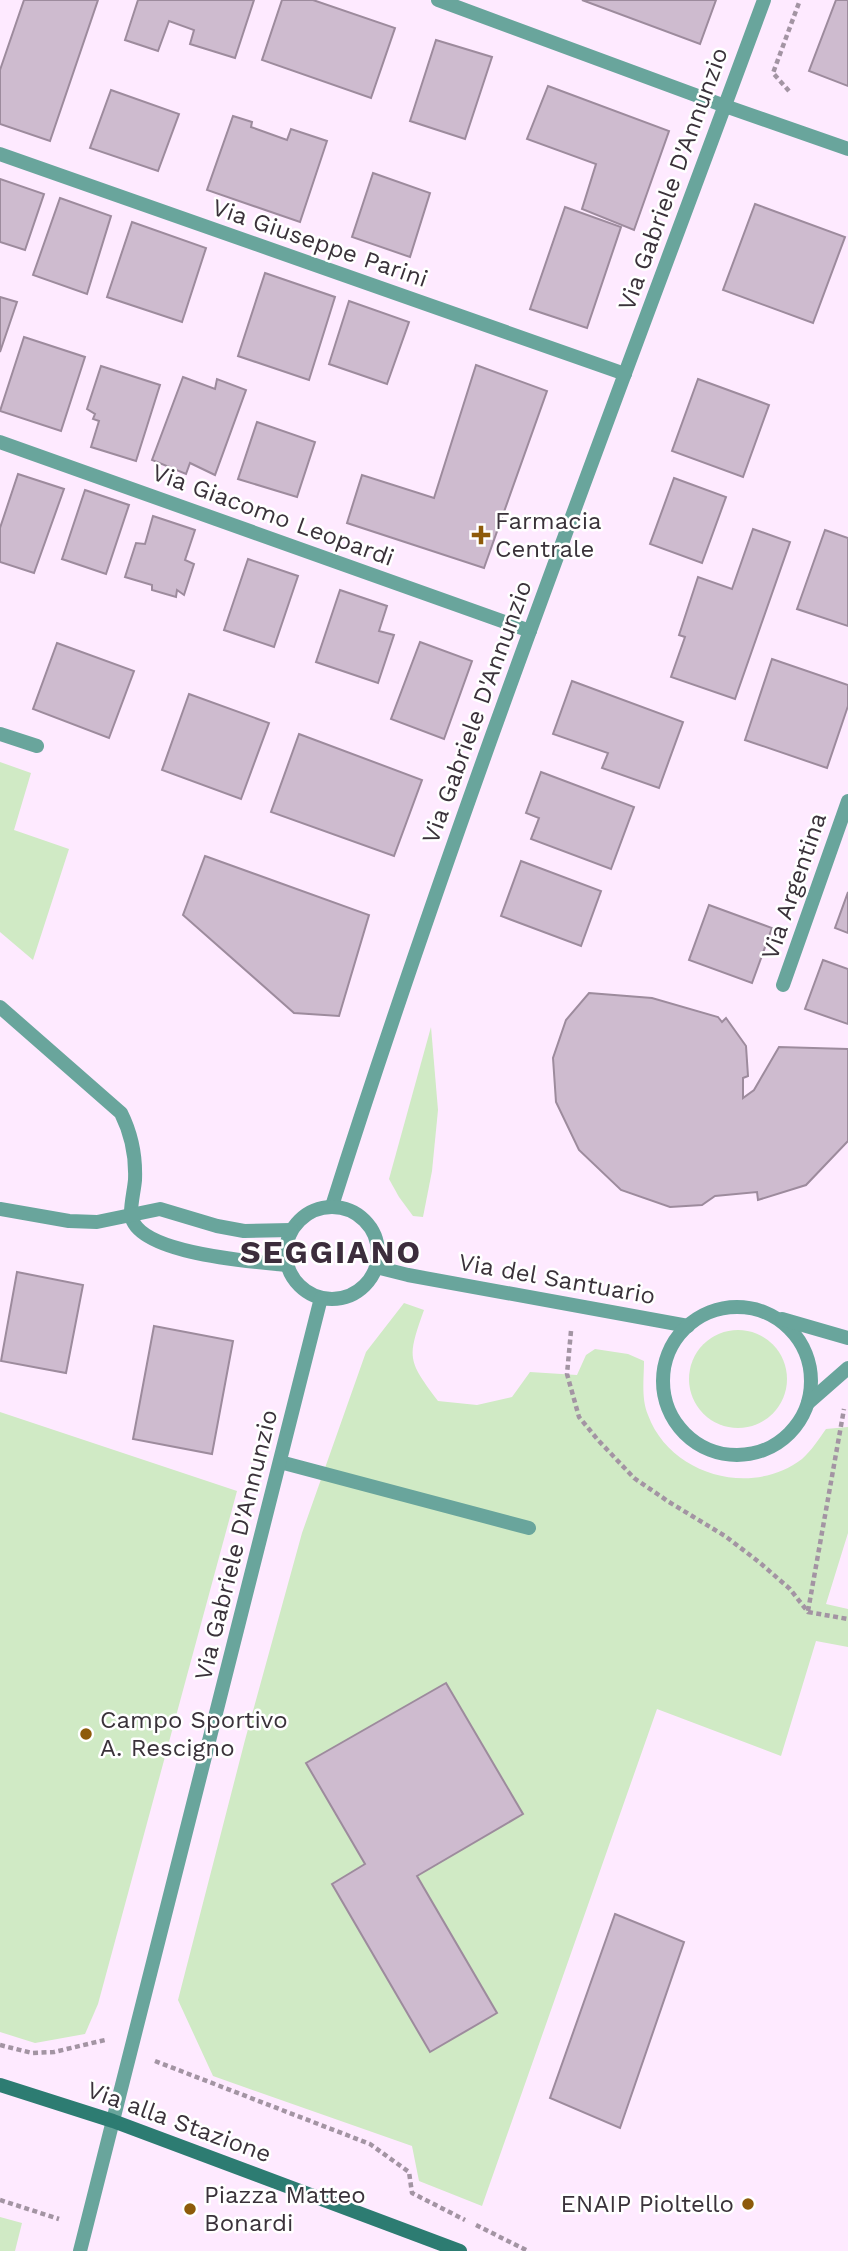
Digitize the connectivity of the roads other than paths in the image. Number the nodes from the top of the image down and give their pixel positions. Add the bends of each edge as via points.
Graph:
1 (438, 0) edge
2 (764, 0) edge
3 (725, 106) junction
4 (848, 149) edge
5 (0, 154) edge
6 (625, 374) junction
7 (0, 442) edge
8 (530, 631) junction
9 (0, 734) edge
10 (37, 746) dead end
11 (848, 802) edge
12 (783, 985) dead end
13 (0, 1007) edge
14 (332, 1206) junction
15 (0, 1209) edge
16 (131, 1216) junction
17 (292, 1230) junction
18 (287, 1265) junction
19 (376, 1267) junction
20 (321, 1298) junction
21 (774, 1317) junction
22 (688, 1326) junction
23 (848, 1338) edge
24 (848, 1368) edge
25 (808, 1403) junction
26 (280, 1462) junction
27 (529, 1528) dead end
28 (0, 2085) edge
29 (113, 2121) junction
30 (80, 2251) edge
31 (460, 2251) edge

1 - 3 street
2 - 3 street, Via Gabriele D'Annunzio
3 - 4 street
3 - 6 street, Via Gabriele D'Annunzio
5 - 6 street, Via Giuseppe Parini
6 - 8 street, Via Gabriele D'Annunzio
7 - 8 street, Via Giacomo Leopardi
8 - 14 street, Via Gabriele D'Annunzio via 404,985
9 - 10 street
11 - 12 street, Via Argentina
13 - 16 street via 121,1113 135,1153
14 - 17 street via 309,1213
14 - 19 street via 359,1215 369,1225 377,1245
15 - 16 street via 69,1221
16 - 17 street via 160,1209 244,1231
16 - 18 street via 142,1231 169,1246
17 - 18 street via 285,1253
18 - 20 street via 299,1286
19 - 20 street via 372,1278 355,1293
19 - 22 street, Via del Santuario
20 - 26 street, Via Gabriele D'Annunzio
21 - 22 street via 725,1308
21 - 23 street
21 - 25 street via 801,1343 809,1363
22 - 25 street via 671,1347 663,1381 671,1415 708,1450 726,1455 760,1452 790,1433
24 - 25 street
26 - 27 street
26 - 29 street, Via Gabriele D'Annunzio
28 - 29 street, Via alla Stazione
29 - 30 street, Via Gabriele D'Annunzio
29 - 31 street, Via alla Stazione

